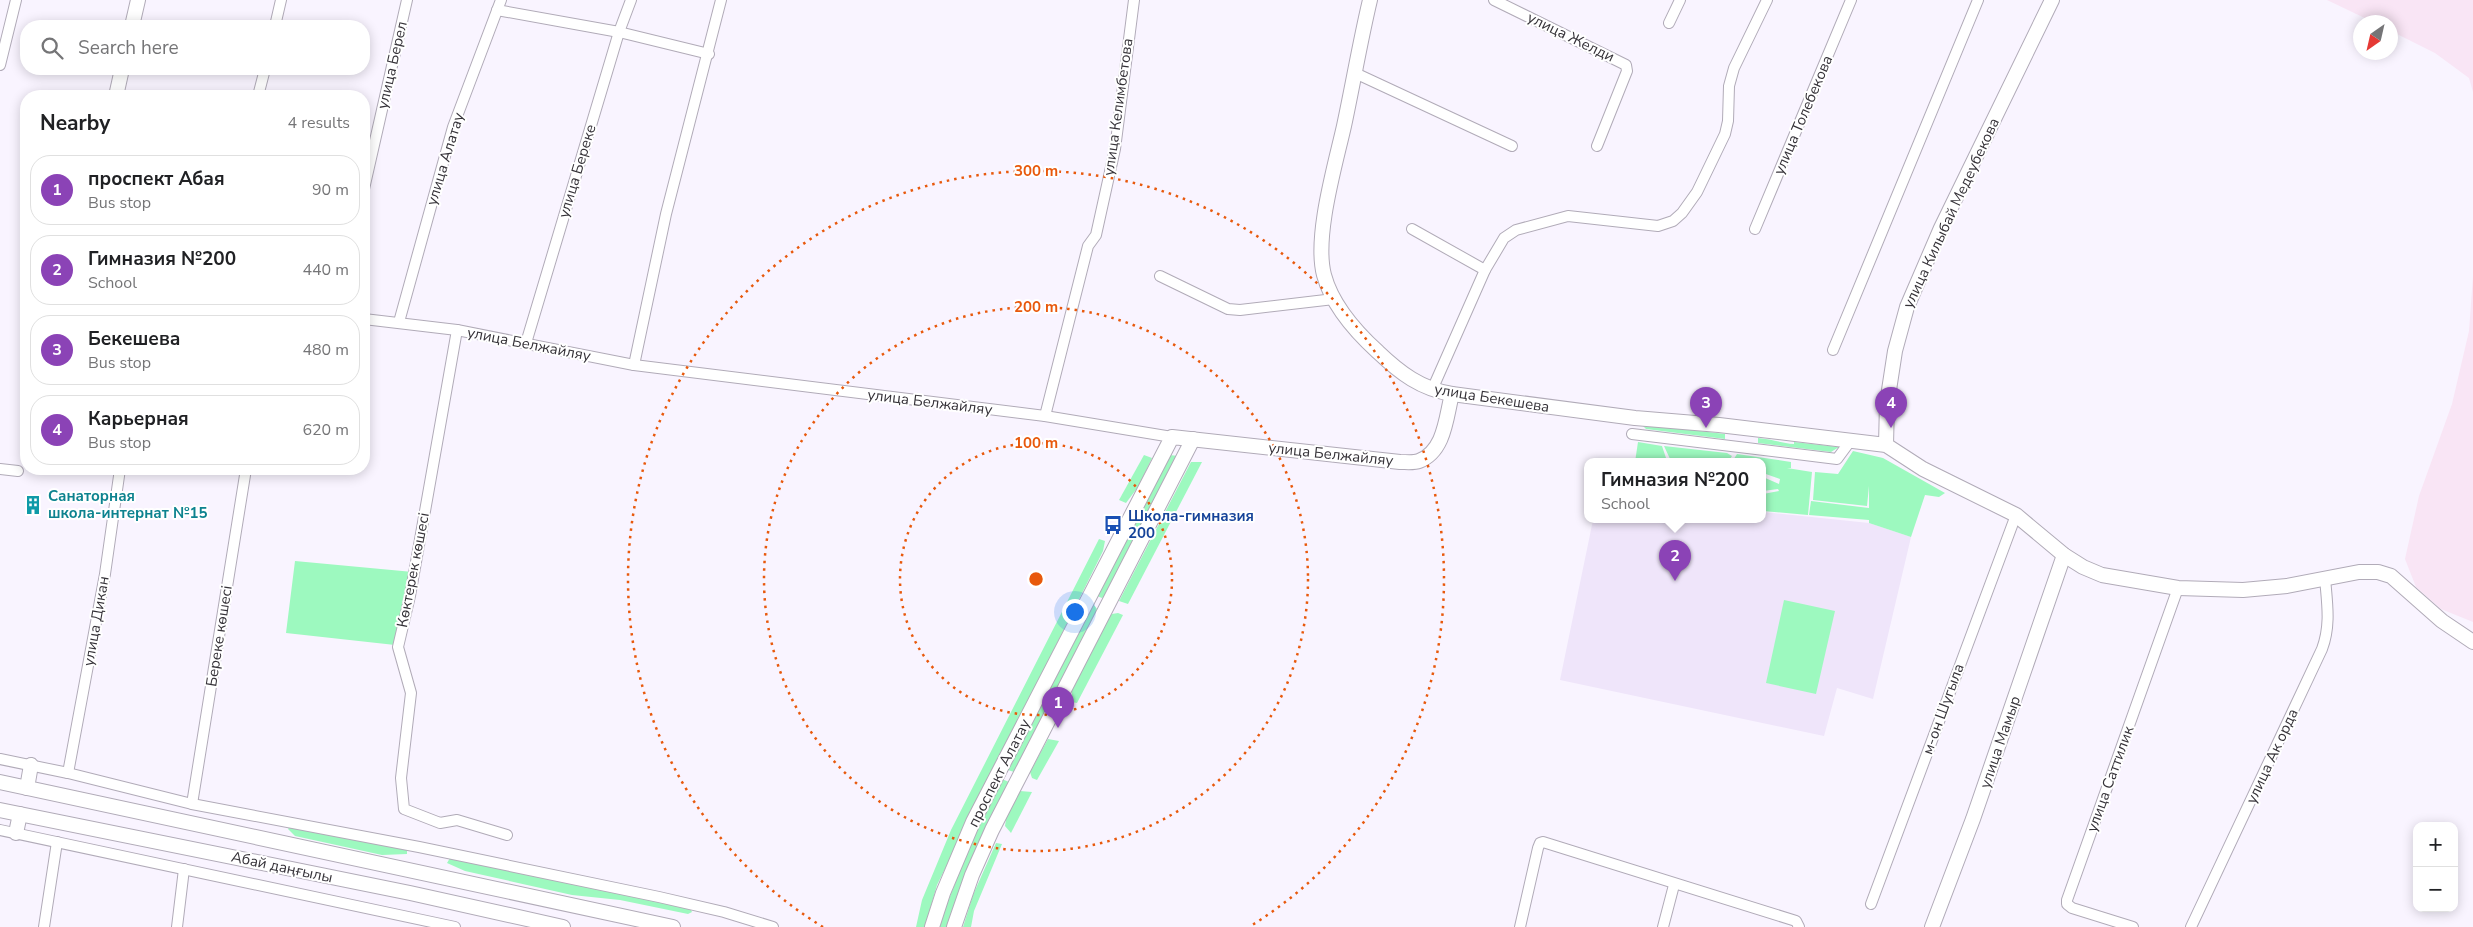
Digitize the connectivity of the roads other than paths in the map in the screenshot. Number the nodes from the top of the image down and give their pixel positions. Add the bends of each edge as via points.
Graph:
1 (16, 0) edge
2 (138, 0) edge
3 (281, 0) edge
4 (407, 0) edge
5 (631, 0) edge
6 (721, 0) edge
7 (1134, 0) edge
8 (1370, 0) edge
9 (1494, 0) edge
10 (1680, 0) edge
11 (1767, 0) edge
12 (1851, 0) edge
13 (1978, 0) edge
14 (2052, 0) edge
15 (499, 5) edge
16 (133, 20) edge
17 (276, 20) edge
18 (1668, 23) dead end
19 (619, 32) junction
20 (708, 54) junction
21 (0, 65) edge
22 (1355, 73) junction
23 (121, 75) edge
24 (263, 75) edge
25 (117, 90) edge
26 (259, 90) edge
27 (1512, 146) dead end
28 (1596, 146) dead end
29 (370, 163) edge
30 (1412, 229) dead end
31 (1755, 229) dead end
32 (1485, 270) junction
33 (1160, 276) dead end
34 (1334, 299) junction
35 (370, 320) edge
36 (399, 322) junction
37 (457, 330) junction
38 (526, 343) junction
39 (1833, 350) dead end
40 (634, 365) junction
41 (1432, 390) junction
42 (1452, 394) junction
43 (1045, 416) junction
44 (1632, 434) dead end
45 (1172, 437) junction
46 (1193, 439) junction
47 (1851, 440) junction
48 (1886, 445) junction
49 (0, 469) edge
50 (18, 471) dead end
51 (119, 475) edge
52 (245, 475) edge
53 (2016, 515) junction
54 (2064, 555) junction
55 (2325, 578) junction
56 (2178, 588) junction
57 (1088, 598) junction
58 (1107, 604) junction
59 (2473, 642) edge
60 (0, 759) edge
61 (31, 765) junction
62 (999, 771) junction
63 (68, 772) junction
64 (1019, 778) junction
65 (0, 782) edge
66 (28, 788) junction
67 (192, 804) junction
68 (0, 810) edge
69 (20, 814) junction
70 (0, 830) edge
71 (16, 833) junction
72 (507, 835) dead end
73 (56, 842) junction
74 (184, 869) junction
75 (1674, 885) junction
76 (1871, 904) dead end
77 (630, 922) edge
78 (1799, 926) edge
79 (44, 927) edge
80 (177, 927) edge
81 (455, 927) edge
82 (563, 927) edge
83 (673, 927) edge
84 (773, 927) edge
85 (932, 927) edge
86 (954, 927) edge
87 (1520, 927) edge
88 (1663, 927) edge
89 (1932, 927) edge
90 (2134, 927) edge
91 (2191, 927) edge

1 - 21 street
2 - 16 main road
3 - 17 street
4 - 29 street, улица Берел
5 - 19 street, улица Береке
6 - 20 street
7 - 43 street, улица Келимбетова via 1115,149 1096,235 1088,246
8 - 22 main road, улица Бекешева
9 - 28 street, улица Желди via 1626,65
10 - 18 street
11 - 32 street via 1734,68 1729,86 1726,134 1697,192 1673,221 1658,226 1568,216 1543,222 1516,230 1504,238
12 - 31 street, улица Толебекова
13 - 39 street
14 - 48 main road, улица Килыбай Медеубекова via 1941,228 1907,307 1895,351 1887,403
15 - 19 street
15 - 36 street, улица Алатау via 453,127
19 - 20 street
19 - 38 street, улица Береке
20 - 40 street via 666,214
22 - 27 street
22 - 34 main road, улица Бекешева via 1326,208 1322,247 1324,275
23 - 25 main road
24 - 26 street
30 - 32 street
32 - 41 street
33 - 34 street via 1228,310
34 - 41 main road, улица Бекешева via 1368,343 1411,380
35 - 36 street, улица Белжайляу
36 - 37 street, улица Белжайляу
37 - 38 street, улица Белжайляу
37 - 72 street, Көктерек көшесі via 398,647 411,693 401,778 404,809 440,823 457,820
38 - 40 street, улица Белжайляу
40 - 43 street, улица Белжайляу
41 - 42 main road, улица Бекешева
42 - 46 main road, улица Белжайляу via 1440,440 1434,452 1419,461 1400,462
42 - 47 main road, улица Бекешева via 1635,418
43 - 45 street, улица Белжайляу
44 - 47 street via 1838,459
45 - 46 main road, улица Белжайляу
45 - 57 main road, проспект Алатау
46 - 58 main road, проспект Алатау
47 - 48 main road, улица Бекешева
48 - 53 main road via 1923,469
49 - 50 street
51 - 63 street, улица Дикан via 105,574
52 - 67 street, Береке көшесі
53 - 54 main road
53 - 76 street, м-он Шугыла
54 - 56 main road via 2102,574
54 - 89 main road, улица Мамыр
55 - 56 main road via 2243,590
55 - 59 main road via 2360,572 2390,576 2442,621
55 - 91 street, улица Ак орда via 2328,634
56 - 90 street, улица Саттилик via 2067,900 2072,908
57 - 58 main road
57 - 62 main road, проспект Алатау
58 - 64 main road, проспект Алатау
60 - 61 street
61 - 63 street
61 - 66 main road
62 - 64 main road
62 - 85 main road, проспект Алатау via 970,830
63 - 67 street
64 - 86 main road, проспект Алатау via 976,866
65 - 66 main road
66 - 77 main road
67 - 84 street via 659,897
68 - 69 main road, Абай даңғылы
69 - 71 main road
69 - 82 main road, Абай даңғылы
70 - 71 street
71 - 73 street
73 - 74 street
73 - 79 street
74 - 80 street
74 - 81 street
75 - 78 street via 1796,921
75 - 87 street via 1547,842 1540,843
75 - 88 street
77 - 83 main road

